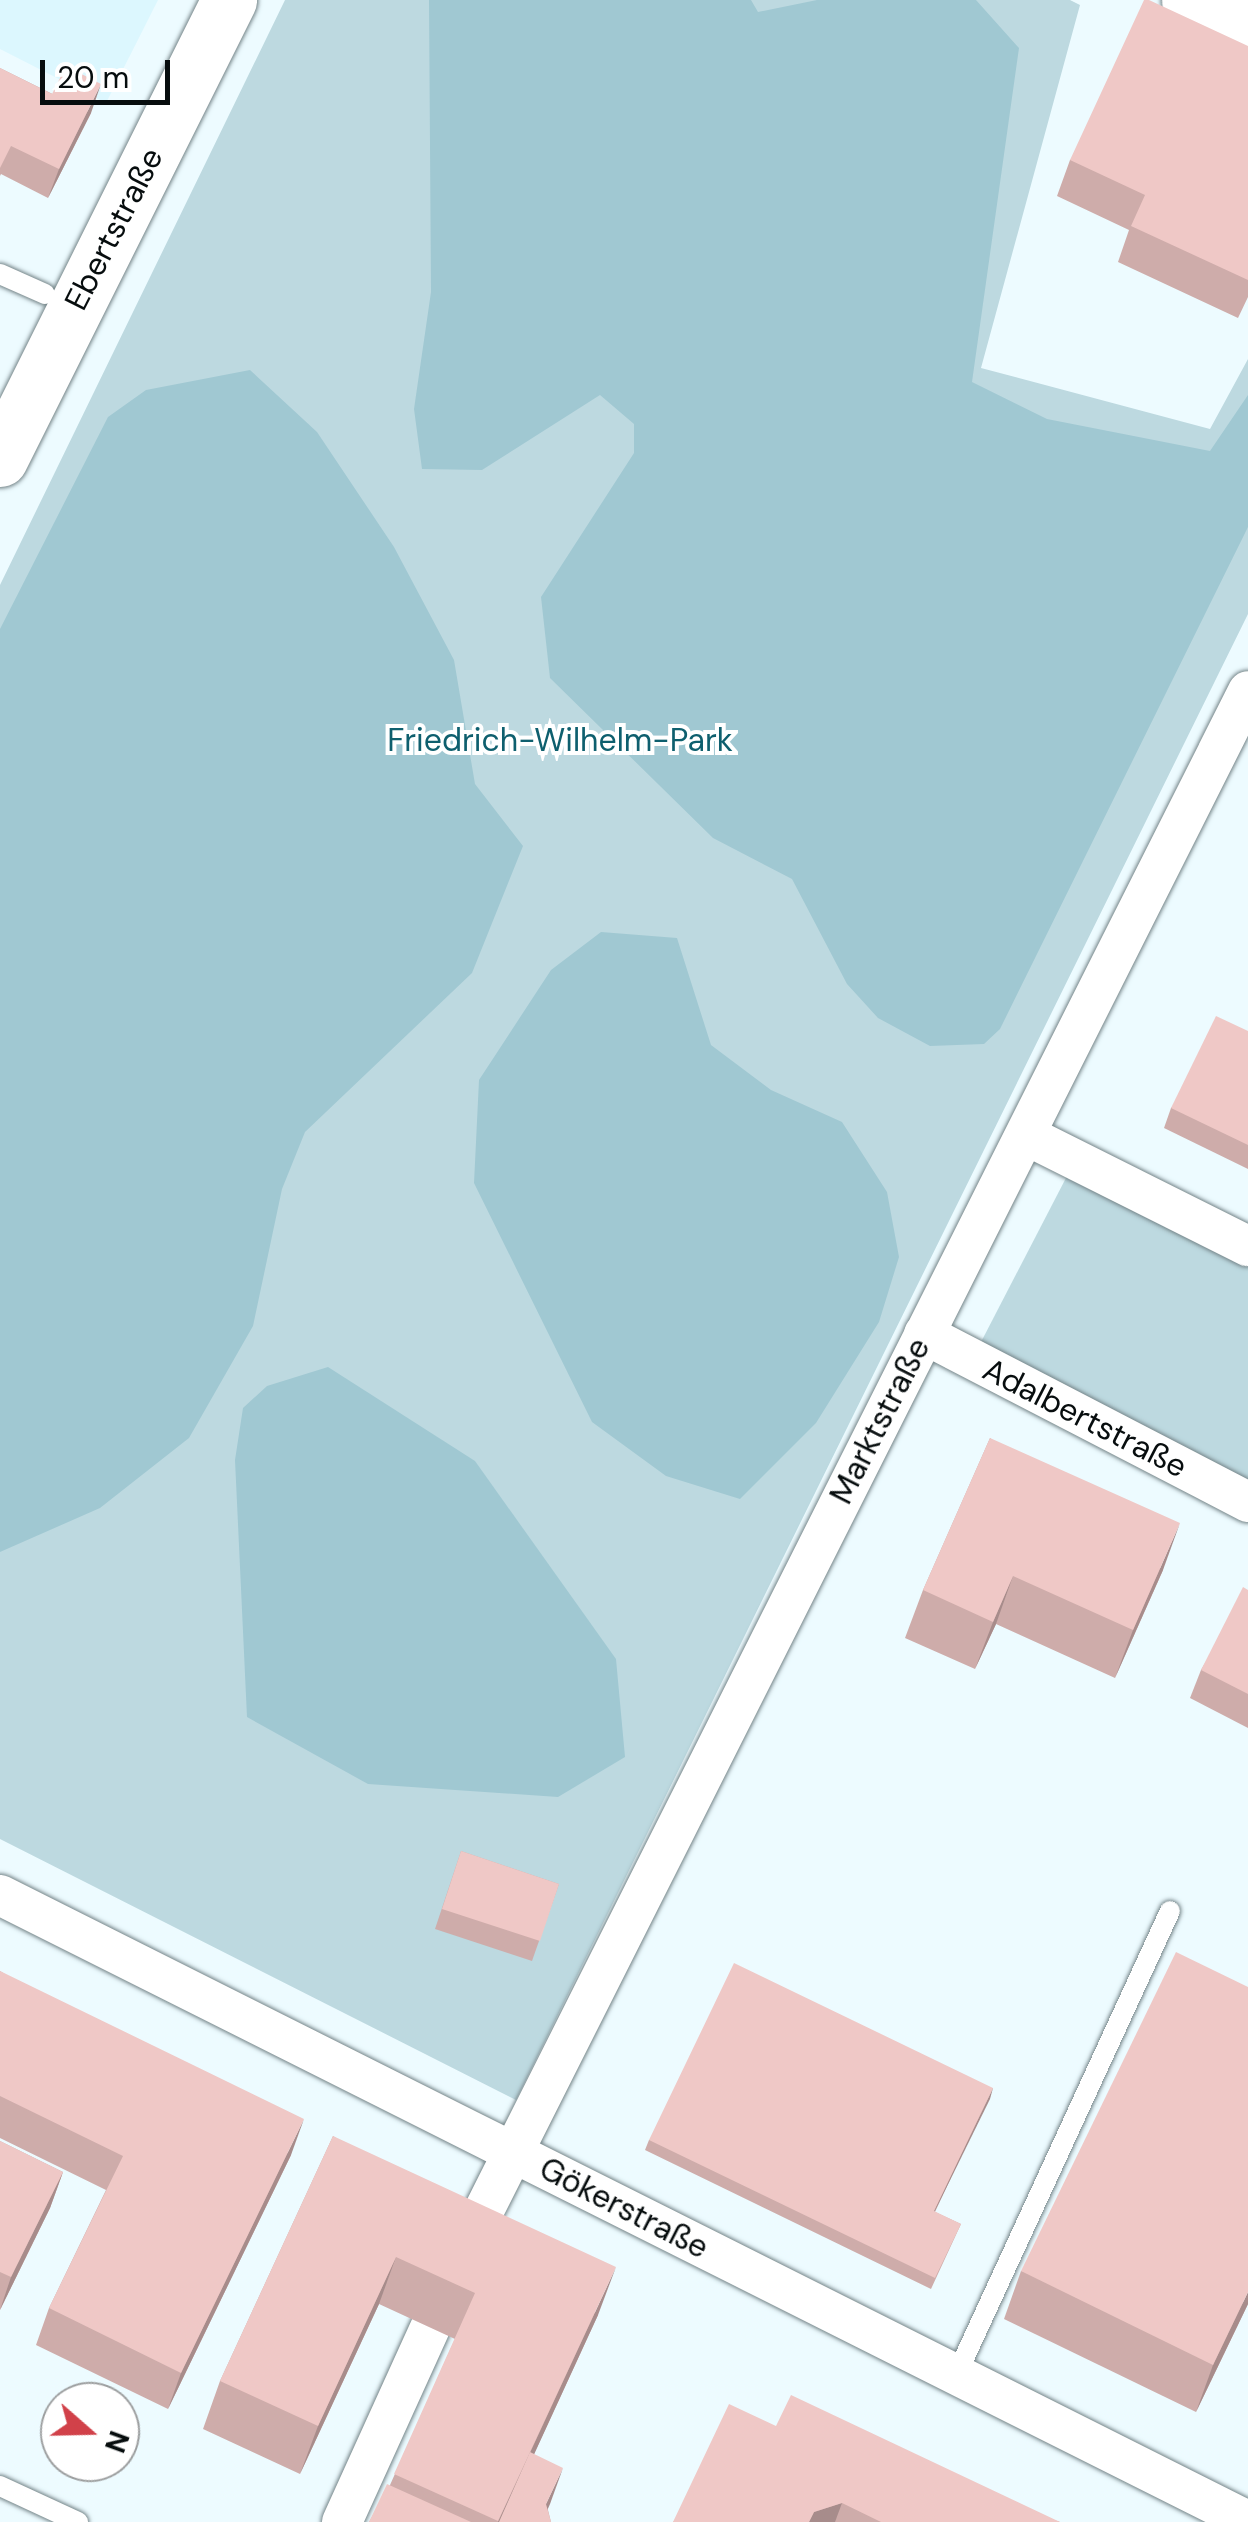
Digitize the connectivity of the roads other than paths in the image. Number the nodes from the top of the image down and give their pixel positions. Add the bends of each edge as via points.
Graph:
1 (229, 0) edge
2 (1191, 0) edge
3 (1248, 28) edge
4 (0, 274) edge
5 (60, 301) junction
6 (0, 459) edge
7 (1248, 691) edge
8 (1026, 1135) junction
9 (1248, 1246) edge
10 (924, 1334) junction
11 (1248, 1502) edge
12 (0, 1895) edge
13 (1170, 1911) dead end
14 (513, 2153) junction
15 (463, 2252) edge
16 (430, 2328) dead end
17 (955, 2378) junction
18 (0, 2486) edge
19 (78, 2522) edge
20 (342, 2522) edge
21 (1248, 2522) edge

1 - 5 street, Ebertstraße
2 - 3 street
4 - 5 lane
5 - 6 street, Ebertstraße
7 - 8 street, Marktstraße
8 - 9 street
8 - 10 street, Marktstraße
10 - 11 street, Adalbertstraße
10 - 14 street, Marktstraße
12 - 14 street, Gökerstraße
13 - 17 lane
14 - 15 street, Marktstraße
14 - 17 street, Gökerstraße
16 - 20 street
17 - 21 street, Gökerstraße
18 - 19 lane

